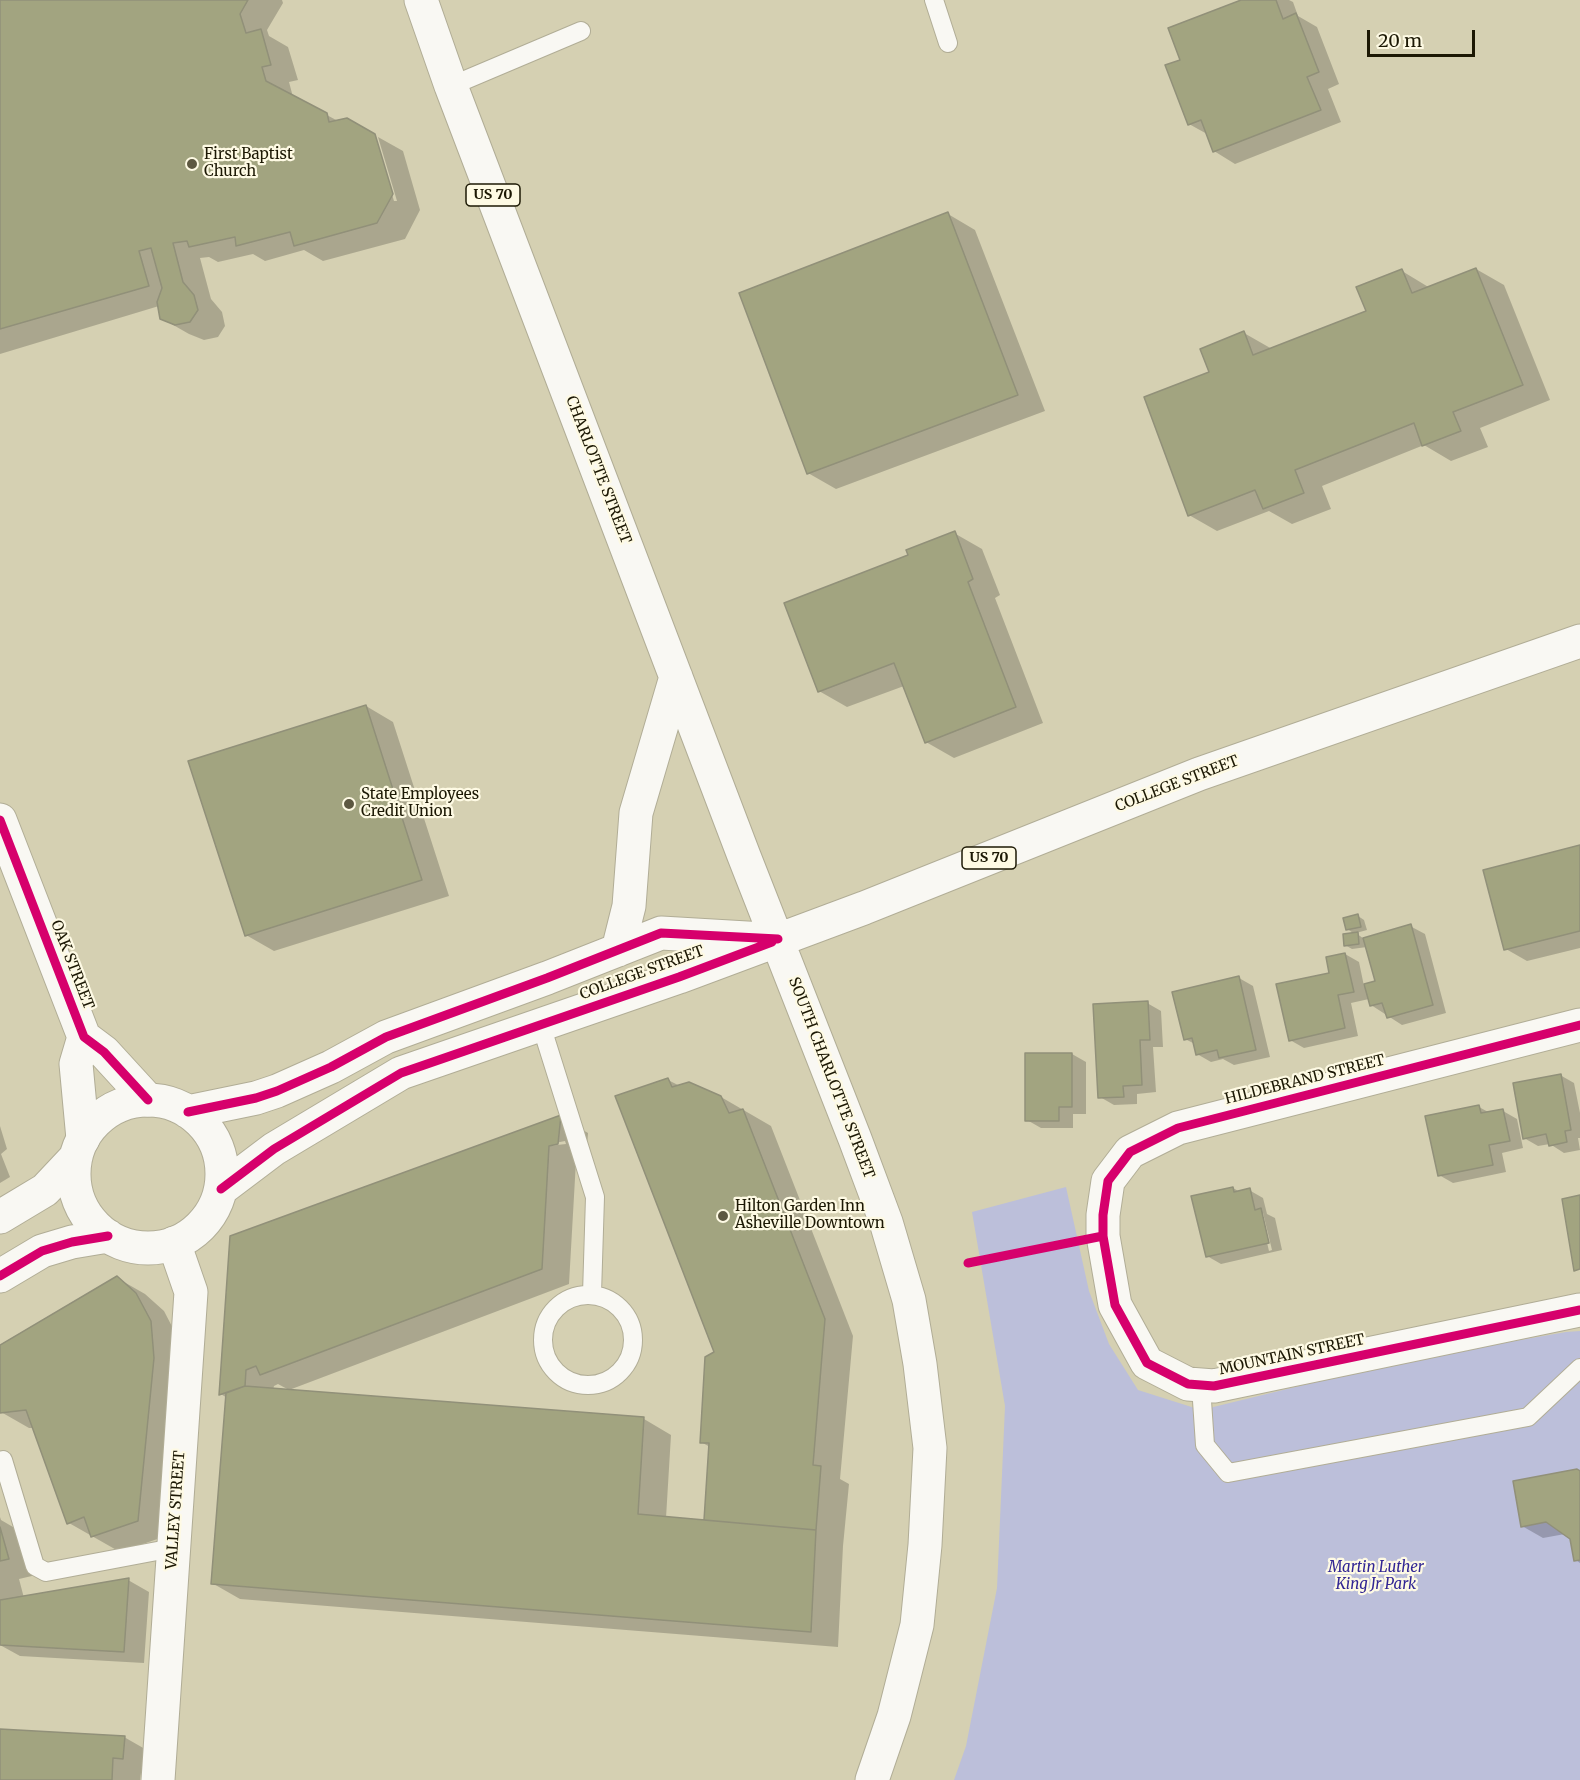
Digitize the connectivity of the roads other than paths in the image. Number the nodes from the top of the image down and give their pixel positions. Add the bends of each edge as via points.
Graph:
1 (421, 0) edge
2 (934, 0) edge
3 (581, 31) dead end
4 (948, 43) dead end
5 (451, 86) junction
6 (1580, 640) edge
7 (676, 677) junction
8 (0, 820) edge
9 (778, 939) junction
10 (618, 950) junction
11 (541, 1025) junction
12 (1580, 1025) edge
13 (84, 1037) junction
14 (148, 1100) junction
15 (188, 1112) junction
16 (79, 1148) junction
17 (221, 1189) junction
18 (0, 1217) edge
19 (108, 1236) junction
20 (1102, 1236) joint
21 (174, 1243) junction
22 (0, 1276) edge
23 (592, 1294) junction
24 (1580, 1310) edge
25 (1580, 1368) edge
26 (1201, 1386) junction
27 (3, 1460) dead end
28 (173, 1548) junction
29 (158, 1780) edge
30 (872, 1780) edge

1 - 5 main road, CHARLOTTE STREET / US 70
2 - 4 lane
3 - 5 lane
5 - 7 main road, CHARLOTTE STREET / US 70
6 - 9 main road, COLLEGE STREET / US 70 via 1198,774
7 - 9 main road, CHARLOTTE STREET / US 70
7 - 10 main road via 636,813 629,906
8 - 13 main road, OAK STREET
9 - 10 main road, COLLEGE STREET via 661,933
9 - 11 main road, COLLEGE STREET
9 - 30 main road, SOUTH CHARLOTTE STREET via 885,1222 909,1300 930,1448 917,1625 894,1716
10 - 15 main road, COLLEGE STREET via 386,1037 278,1090
11 - 17 main road, COLLEGE STREET via 401,1073 274,1149
11 - 23 lane via 595,1197
12 - 20 main road, HILDEBRAND STREET via 1178,1128 1130,1152 1108,1181
13 - 14 main road via 104,1052
13 - 16 main road via 76,1064
14 - 15 main road via 169,1102
14 - 16 main road via 122,1105 99,1119
15 - 17 main road via 213,1137 220,1154
16 - 18 main road via 45,1190
16 - 19 main road via 74,1174 77,1193 94,1224
17 - 21 main road via 204,1222
19 - 21 main road via 129,1245 152,1248
19 - 22 main road via 42,1251
20 - 26 main road, MOUNTAIN STREET via 1115,1305 1147,1364 1188,1384
21 - 28 main road, VALLEY STREET via 191,1292
23 - 23 lane via 562,1302 544,1326 542,1342 549,1364 565,1380 580,1385 609,1380 621,1371 633,1346 628,1317 606,1298
24 - 26 main road, MOUNTAIN STREET
25 - 26 lane via 1528,1417 1228,1473 1205,1445
27 - 28 lane via 35,1566 46,1572
28 - 29 main road, VALLEY STREET

